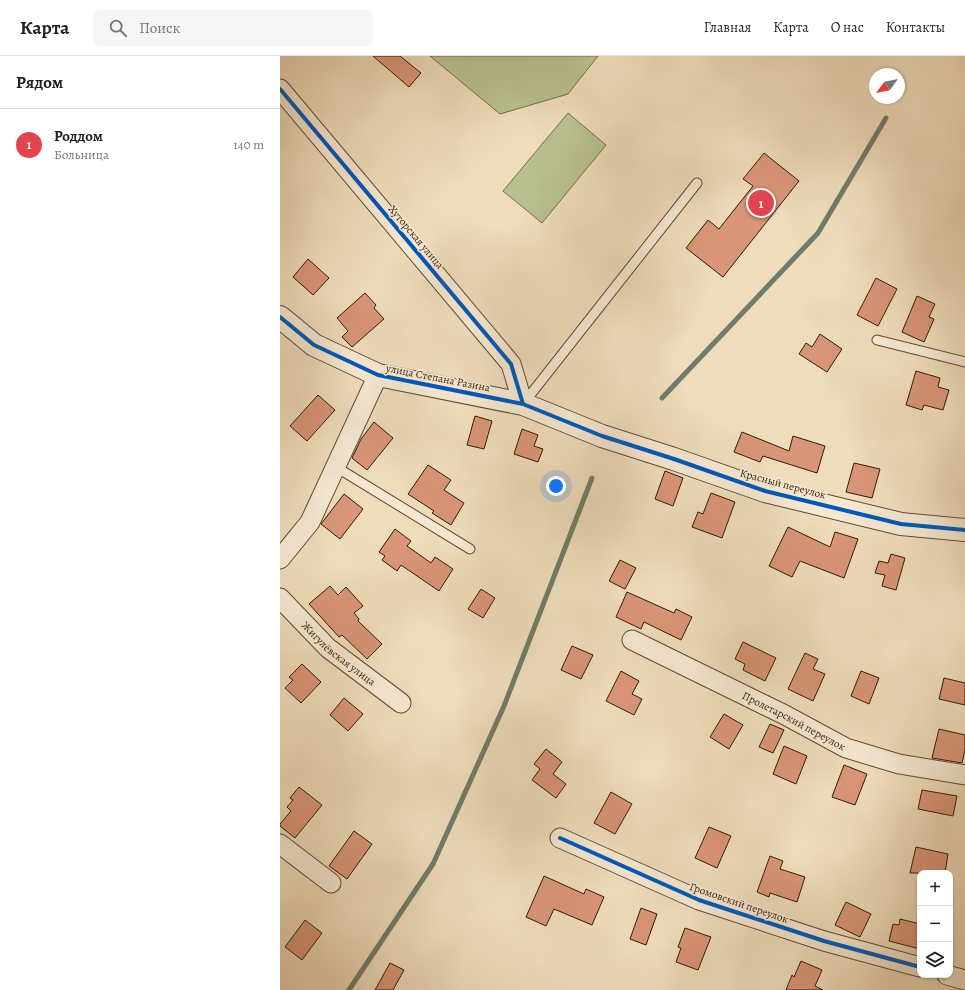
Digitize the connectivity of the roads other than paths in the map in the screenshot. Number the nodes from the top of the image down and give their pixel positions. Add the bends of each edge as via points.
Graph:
1 (280, 89) edge
2 (697, 183) dead end
3 (280, 317) edge
4 (877, 340) dead end
5 (965, 362) edge
6 (378, 375) junction
7 (523, 404) junction
8 (602, 436) joint
9 (336, 467) junction
10 (965, 530) edge
11 (470, 549) dead end
12 (280, 559) edge
13 (280, 598) edge
14 (632, 640) dead end
15 (401, 703) dead end
16 (965, 775) edge
17 (560, 838) dead end
18 (280, 844) edge
19 (331, 883) dead end
20 (917, 966) edge
21 (953, 977) edge
22 (965, 980) edge

1 - 7 street, Хуторская улица via 511,364
2 - 7 lane
3 - 6 street, улица Степана Разина via 314,345
4 - 5 lane
6 - 7 street, улица Степана Разина
6 - 9 street
7 - 8 street, улица Степана Разина
8 - 10 street, Красный переулок via 764,491 901,524
9 - 11 lane
9 - 12 street via 310,522
13 - 15 street, Жигулёвская улица via 328,648
14 - 16 street, Пролетарский переулок via 846,748 899,764
17 - 20 street, Громовский переулок via 699,900 824,941
18 - 19 street
21 - 22 street

